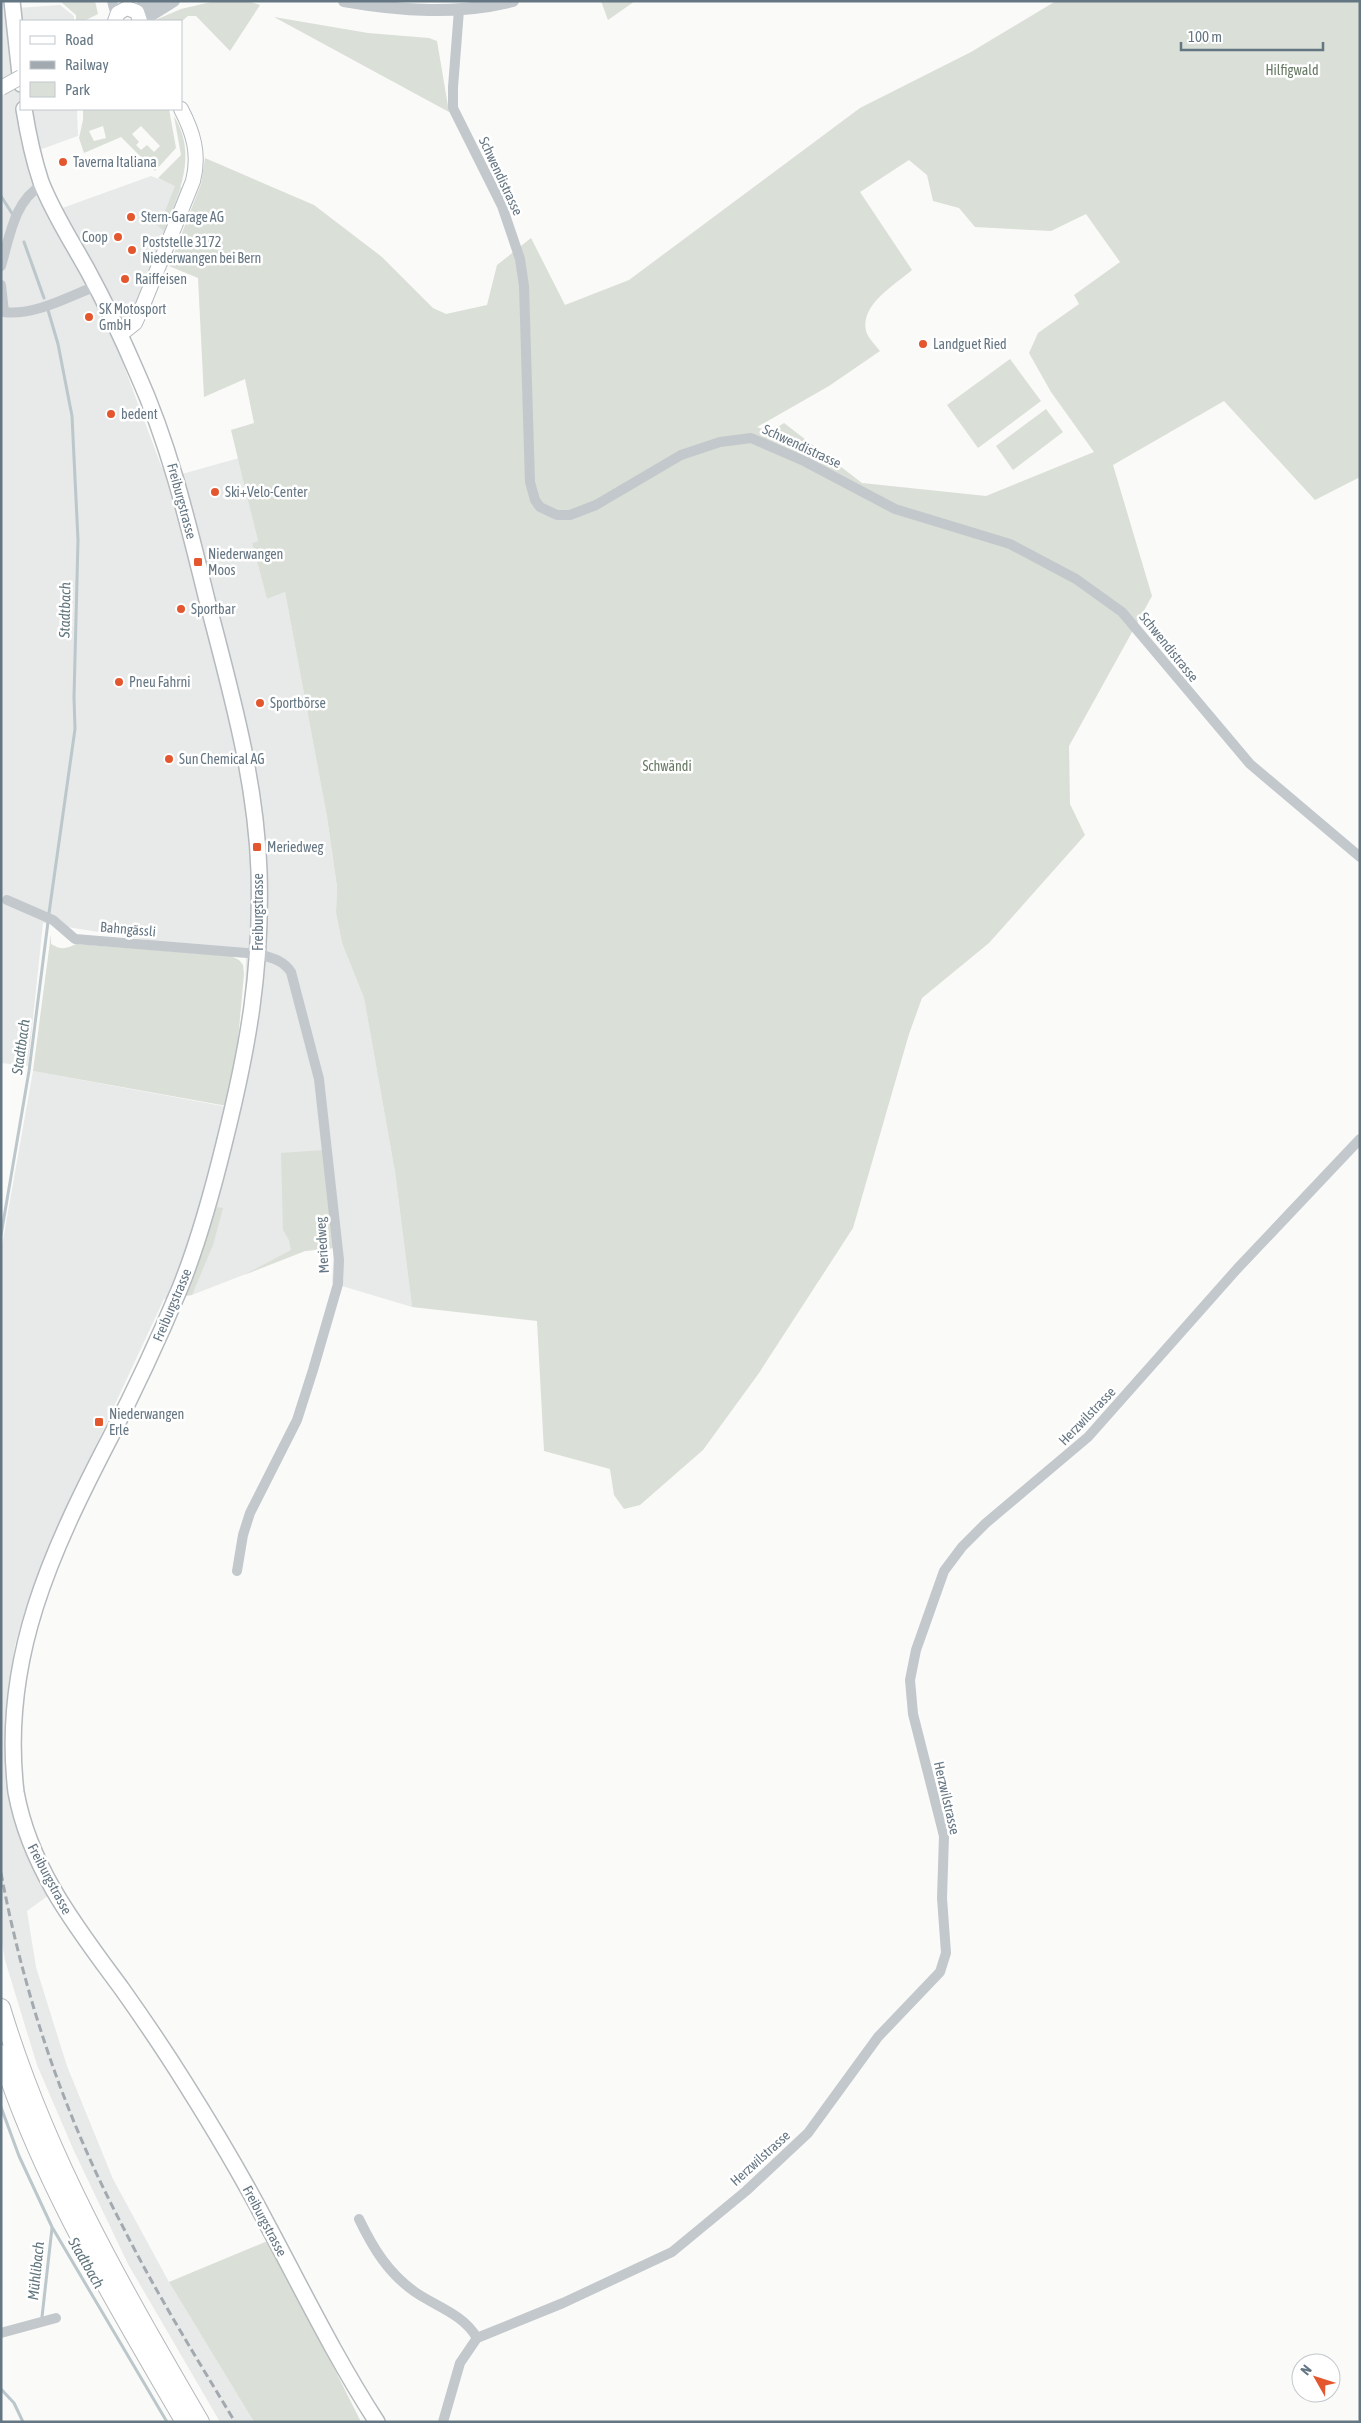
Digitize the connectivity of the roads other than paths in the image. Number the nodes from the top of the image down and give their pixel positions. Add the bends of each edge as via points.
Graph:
1 (12, 1) edge
2 (112, 1) edge
3 (159, 1) edge
4 (174, 1) edge
5 (344, 1) edge
6 (513, 1) edge
7 (459, 10) junction
8 (125, 16) edge
9 (20, 75) edge
10 (20, 78) edge
11 (1, 88) edge
12 (24, 110) edge
13 (180, 110) edge
14 (42, 185) junction
15 (1, 266) edge
16 (1, 285) edge
17 (96, 286) junction
18 (120, 335) junction
19 (1360, 857) edge
20 (7, 900) dead end
21 (258, 954) junction
22 (1360, 1139) edge
23 (237, 1571) dead end
24 (1, 2008) edge
25 (1, 2054) edge
26 (359, 2219) dead end
27 (56, 2318) dead end
28 (1, 2333) edge
29 (478, 2338) junction
30 (185, 2422) edge
31 (200, 2422) edge
32 (377, 2422) edge
33 (442, 2422) edge

1 - 9 main road
2 - 8 street
3 - 8 street
4 - 8 street
5 - 7 street via 411,10
6 - 7 street
7 - 19 street, Schwendistrasse via 452,100 457,117 502,206 520,259 526,327 530,482 540,507 557,515 578,513 681,455 745,437 804,461 895,509 1010,544 1076,579 1122,612 1250,764
10 - 11 main road, bridge
12 - 14 main road, Freiburgstrasse
13 - 18 main road via 195,144 193,181 135,323
14 - 15 street via 22,201
14 - 17 main road, Freiburgstrasse
16 - 17 street via 4,312 11,313 44,306
17 - 18 main road, Freiburgstrasse
18 - 21 main road, Freiburgstrasse via 167,449 238,722 257,840
20 - 21 street, Bahngässli via 53,920 74,938
21 - 23 street, Meriedweg via 280,961 291,972 314,1057 323,1101 339,1268 338,1284 308,1387 283,1449 250,1513
21 - 32 main road, Freiburgstrasse via 253,1010 241,1075 198,1238 153,1350 60,1534 30,1612 13,1687 12,1761 26,1833 51,1887 185,2082
22 - 29 street, Herzwilstrasse via 1262,1242 1088,1436 986,1523 944,1571 918,1642 910,1680 913,1714 944,1836 942,1898 946,1953 940,1972 878,2036 808,2133 746,2191 672,2252
24 - 31 highway via 33,2102 73,2194
25 - 30 highway via 29,2130 64,2206
26 - 29 street via 377,2253 393,2274 459,2318
27 - 28 street
29 - 33 street via 460,2363

